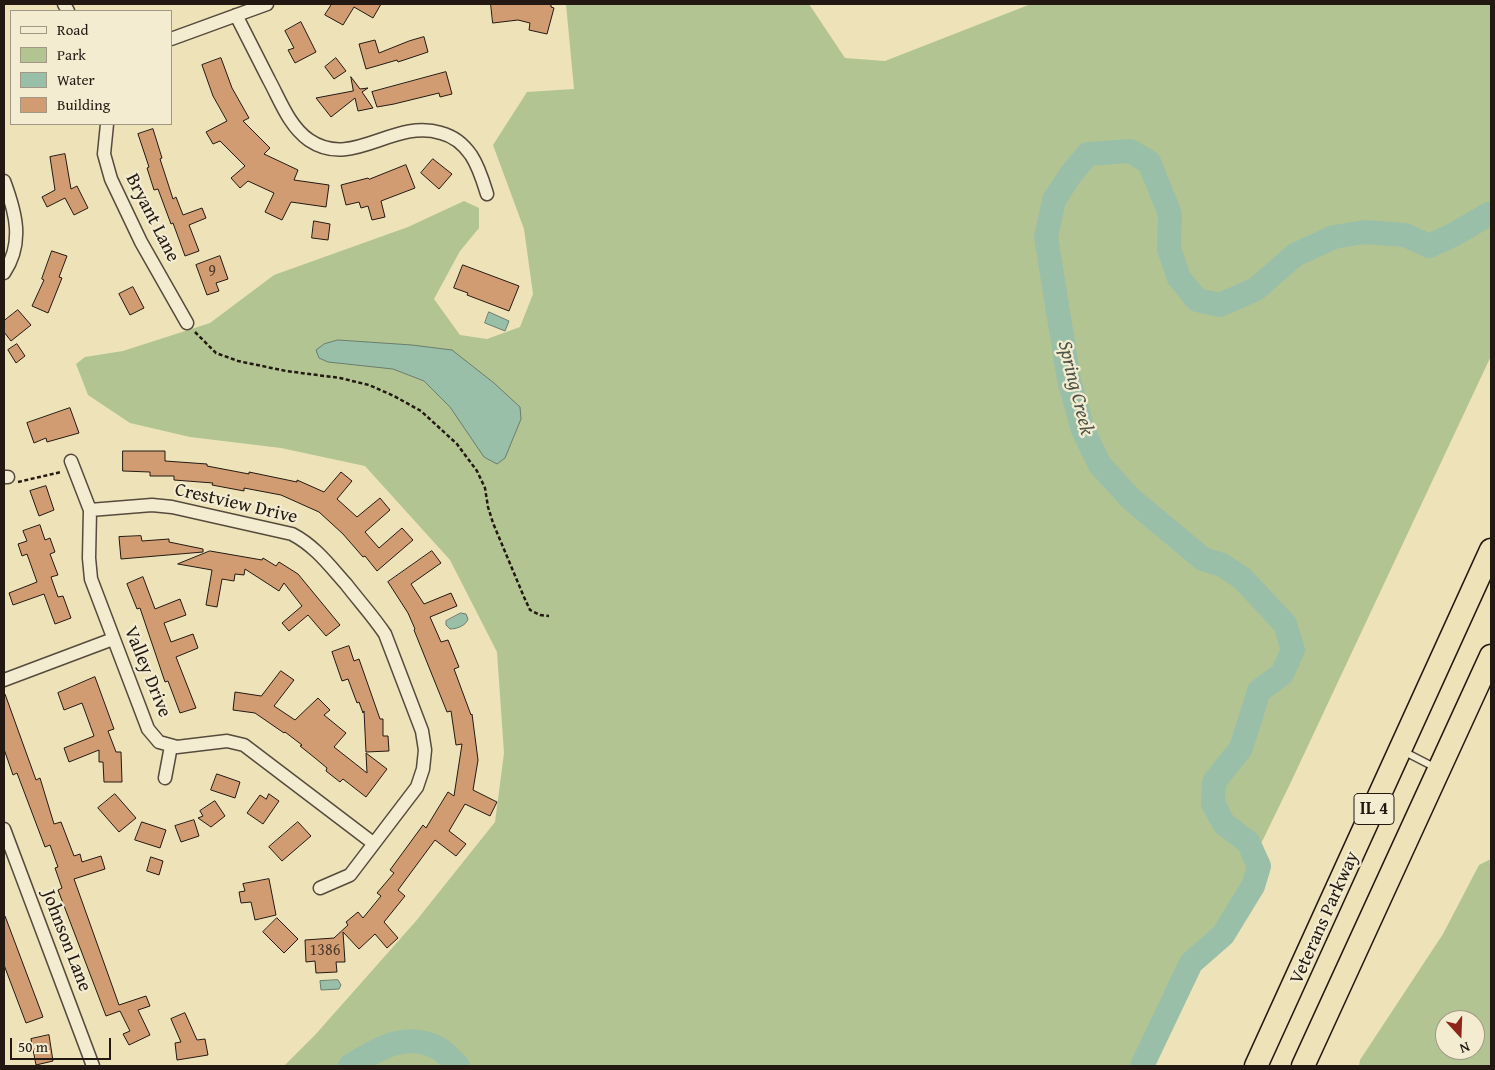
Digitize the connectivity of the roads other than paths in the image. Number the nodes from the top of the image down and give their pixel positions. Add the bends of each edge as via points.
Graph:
1 (267, 4) edge
2 (236, 15) junction
3 (172, 39) edge
4 (107, 125) edge
5 (4, 181) edge
6 (487, 194) dead end
7 (4, 273) edge
8 (187, 323) road end
9 (71, 461) dead end
10 (90, 510) junction
11 (1491, 550) edge
12 (113, 639) junction
13 (1491, 656) edge
14 (4, 680) edge
15 (171, 746) junction
16 (1401, 750) junction
17 (1440, 770) junction
18 (165, 778) dead end
19 (4, 829) edge
20 (373, 843) junction
21 (320, 888) dead end
22 (93, 1066) edge
23 (1256, 1066) edge
24 (1303, 1066) edge

1 - 2 street
2 - 3 street
2 - 6 street via 292,123 310,140 326,148 351,149 397,133 415,129 434,130 448,135 470,153
4 - 8 street, Bryant Lane via 104,154 111,179 140,242
5 - 7 street via 15,214 17,242
9 - 10 street, Valley Drive
10 - 12 street, Valley Drive via 91,579
10 - 20 street, Crestview Drive via 152,505 172,507 292,534 304,540 324,559 385,634 422,731 425,750 416,787
11 - 16 highway, Veterans Parkway / IL 4
12 - 14 street
12 - 15 street, Valley Drive via 148,729 159,742
13 - 17 highway, IL 4
15 - 18 street
15 - 20 street via 227,741 244,745
16 - 17 lane
16 - 23 highway, Veterans Parkway / IL 4
17 - 24 highway, IL 4
19 - 22 street, Johnson Lane
20 - 21 street, Crestview Drive via 350,875

